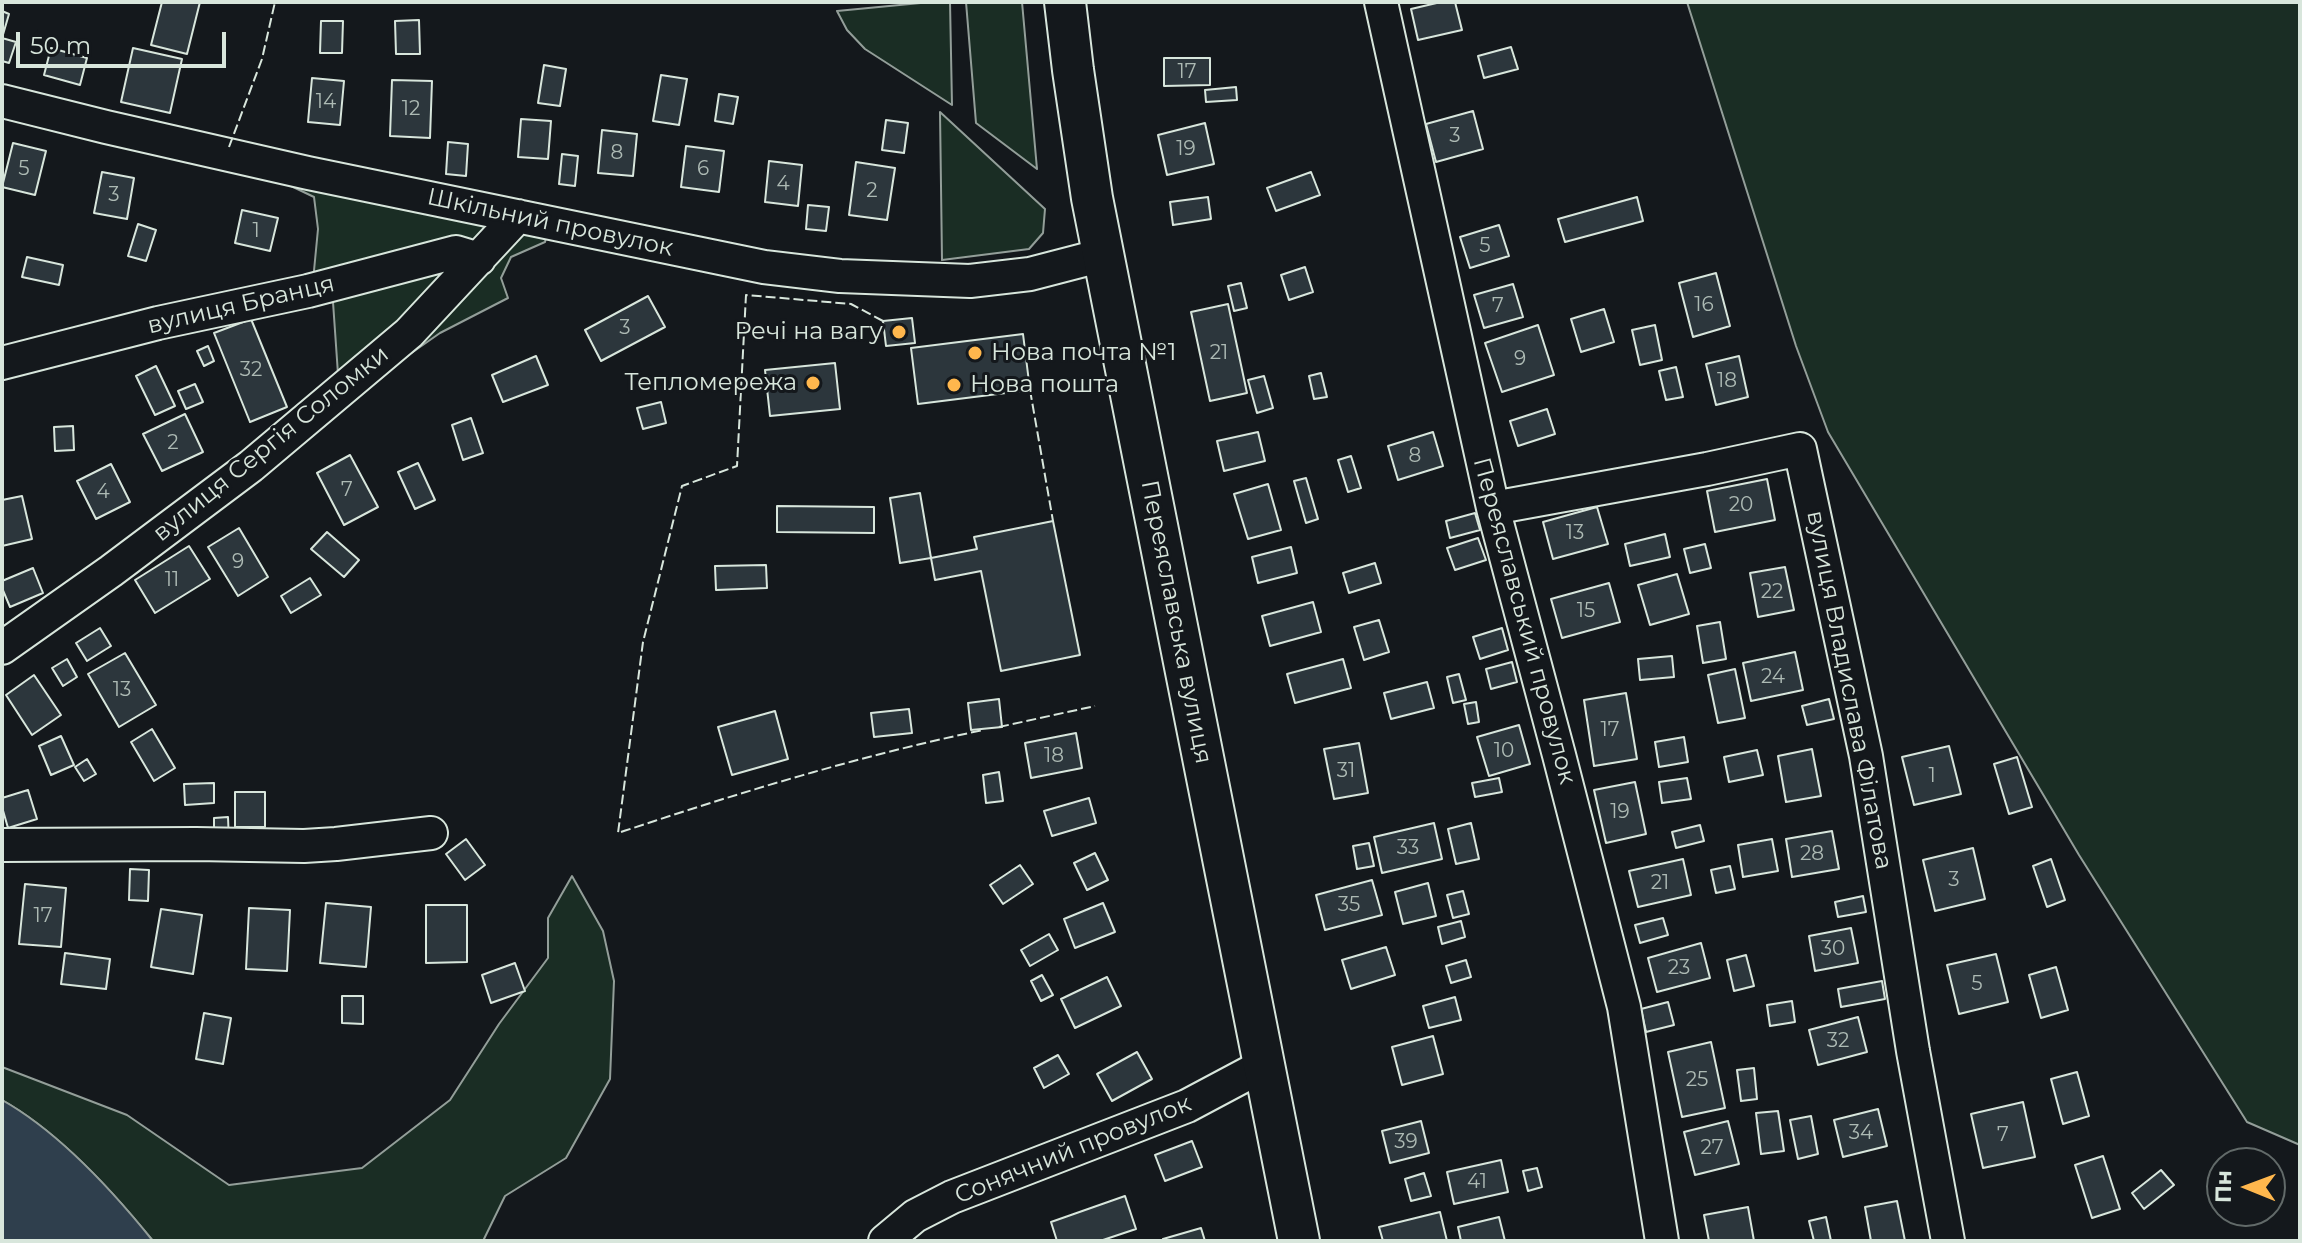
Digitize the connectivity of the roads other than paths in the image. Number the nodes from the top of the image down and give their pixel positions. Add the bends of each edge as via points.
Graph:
1 (1065, 2) edge
2 (1381, 2) edge
3 (2, 101) edge
4 (518, 216) junction
5 (1103, 255) junction
6 (479, 259) junction
7 (2, 363) edge
8 (1493, 508) junction
9 (2, 648) edge
10 (431, 833) dead end
11 (2, 845) edge
12 (1264, 1065) junction
13 (885, 1241) edge
14 (1299, 1241) edge
15 (1662, 1241) edge
16 (1948, 1241) edge

1 - 5 main road, Переяславська вулиця
2 - 8 street, Переяславський провулок
3 - 4 street, Шкільний провулок
4 - 5 street, Шкільний провулок via 749,265 866,277 993,280
4 - 6 street, вулиця Сергія Соломки
5 - 12 main road, Переяславська вулиця
6 - 7 street, вулиця Бранця via 456,252
6 - 9 street, вулиця Сергія Соломки via 409,333 251,466
8 - 15 street, Переяславський провулок via 1624,1007
8 - 16 street, вулиця Владислава Філатова via 1800,449 1866,756
10 - 11 street via 304,846
12 - 13 street, Сонячний провулок via 1187,1106 952,1197 921,1212
12 - 14 main road, Переяславська вулиця

